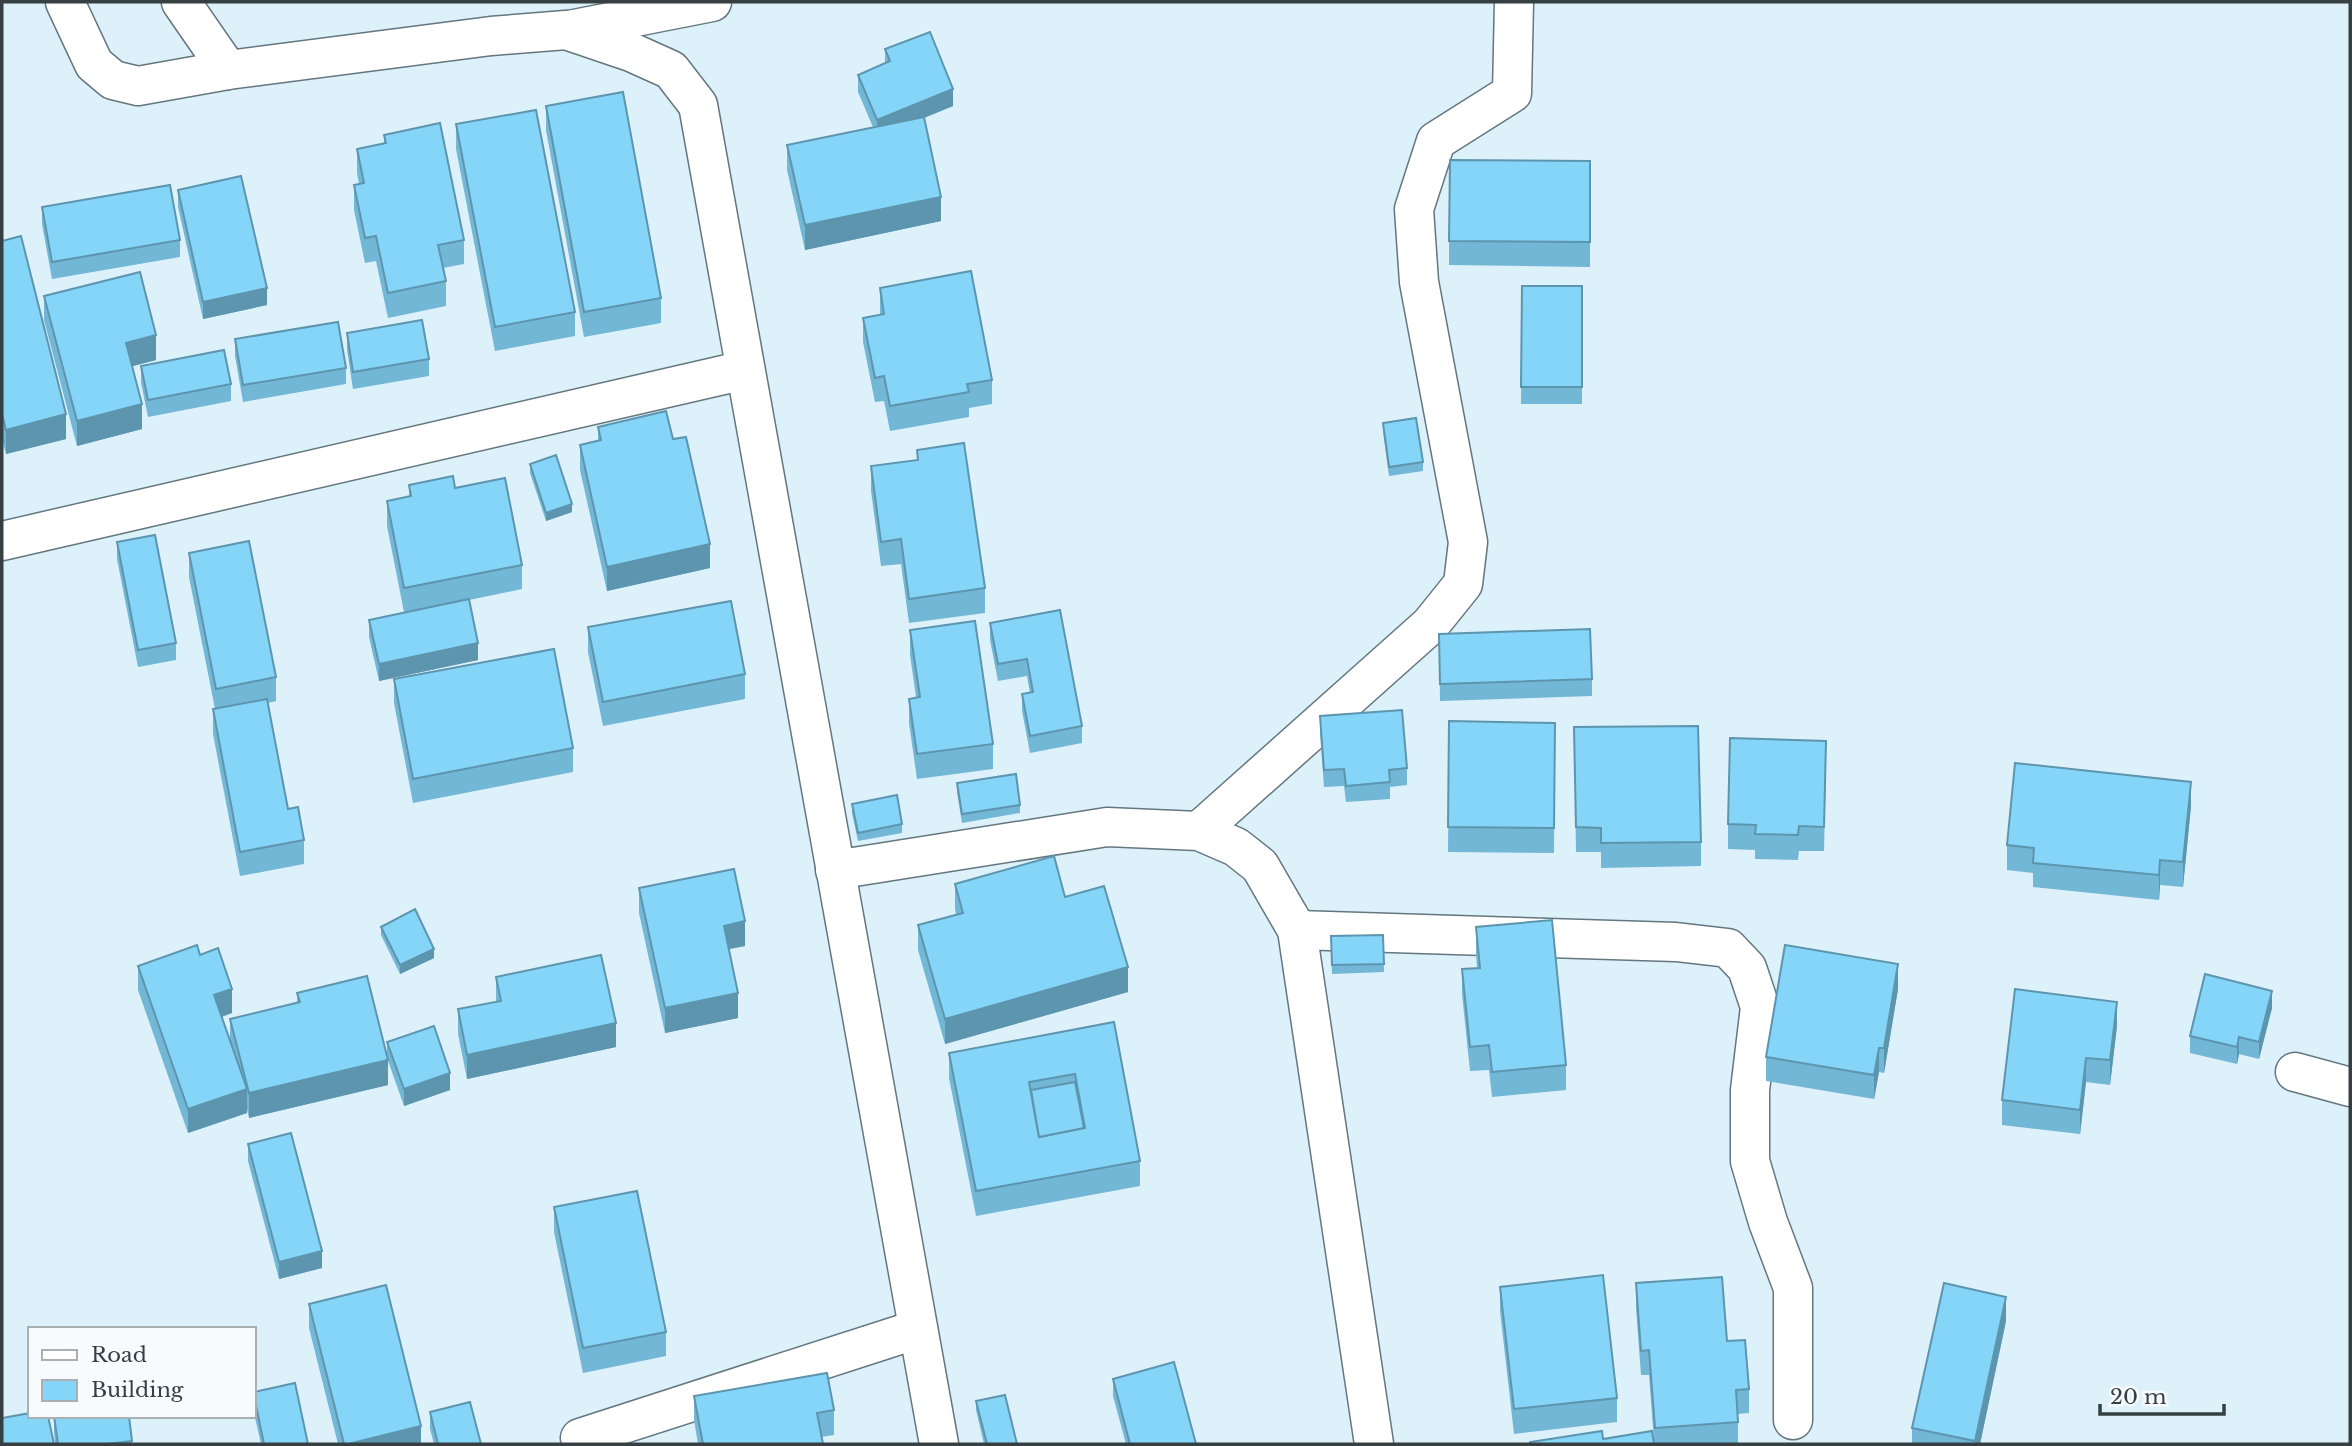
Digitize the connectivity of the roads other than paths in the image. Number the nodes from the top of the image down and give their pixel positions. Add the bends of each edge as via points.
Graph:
1 (65, 2) edge
2 (181, 2) edge
3 (712, 2) edge
4 (1514, 2) edge
5 (566, 30) junction
6 (228, 69) junction
7 (745, 370) junction
8 (2, 541) edge
9 (1199, 831) junction
10 (835, 870) junction
11 (1297, 930) junction
12 (2295, 1072) dead end
13 (2350, 1087) edge
14 (918, 1329) junction
15 (1793, 1420) dead end
16 (580, 1438) dead end
17 (939, 1444) edge
18 (1374, 1444) edge

1 - 6 street via 94,64 113,80 138,86
2 - 6 street
3 - 5 street
4 - 9 street via 1512,93 1436,141 1414,209 1419,282 1468,542 1463,584 1430,625
5 - 6 street
5 - 7 street via 671,70 698,105
7 - 8 street
7 - 10 street
9 - 10 street via 1107,827
9 - 11 street via 1236,848 1260,866
10 - 14 street
11 - 15 street via 1676,942 1728,948 1747,968 1760,1007 1750,1090 1750,1161 1793,1288
11 - 18 street
12 - 13 street
14 - 16 street
14 - 17 street

